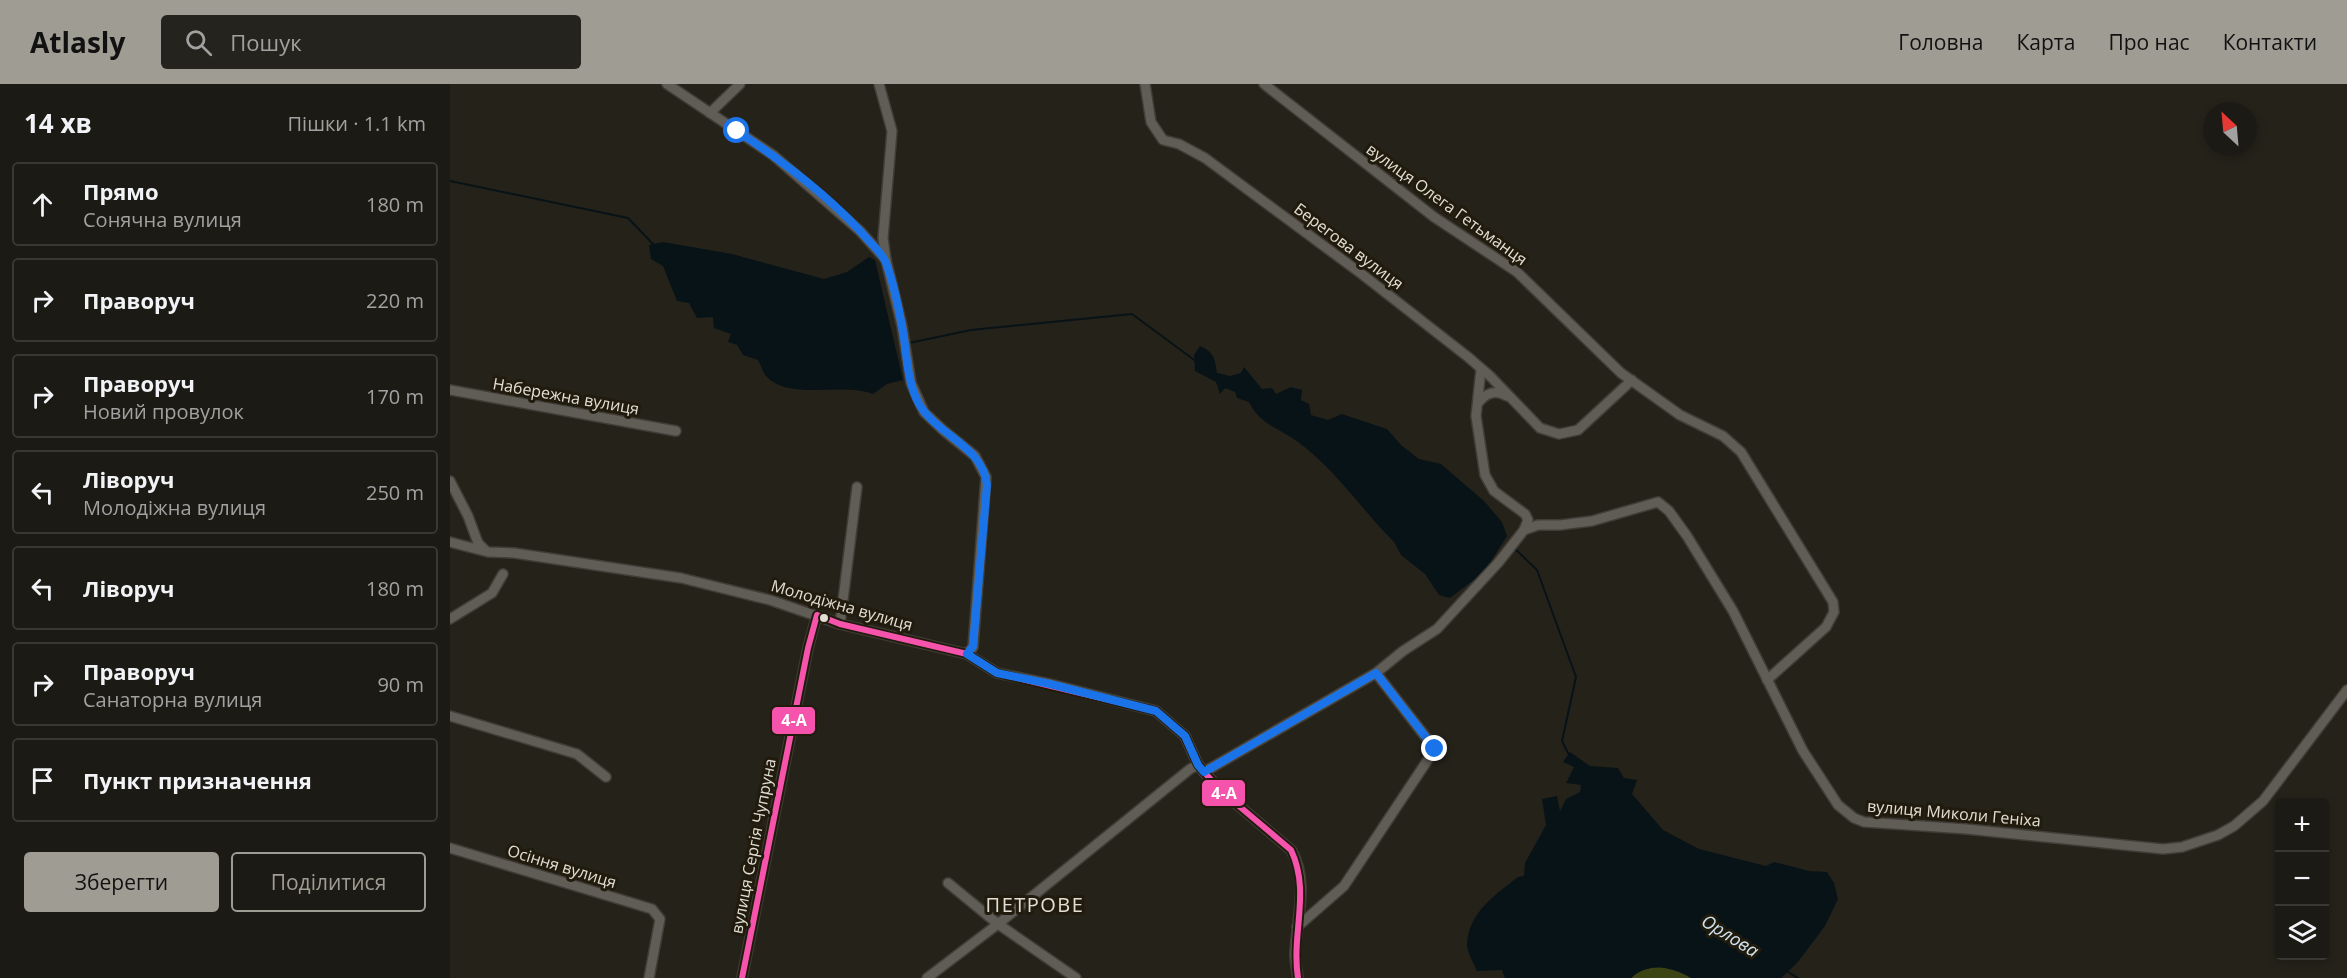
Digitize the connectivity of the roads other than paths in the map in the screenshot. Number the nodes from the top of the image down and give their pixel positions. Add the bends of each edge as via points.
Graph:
1 (667, 84) edge
2 (740, 84) edge
3 (879, 84) edge
4 (1145, 84) edge
5 (1264, 84) edge
6 (710, 113) junction
7 (885, 260) junction
8 (1482, 369) junction
9 (1632, 380) junction
10 (450, 390) edge
11 (1507, 396) junction
12 (1478, 404) junction
13 (676, 431) dead end
14 (450, 481) edge
15 (857, 488) dead end
16 (1524, 530) junction
17 (450, 542) edge
18 (488, 552) junction
19 (503, 574) dead end
20 (817, 615) junction
21 (450, 619) edge
22 (840, 624) junction
23 (967, 654) junction
24 (1376, 673) junction
25 (1767, 680) junction
26 (2347, 690) edge
27 (450, 716) edge
28 (1201, 769) junction
29 (606, 777) dead end
30 (450, 848) edge
31 (948, 883) dead end
32 (998, 924) junction
33 (1297, 927) junction
34 (649, 978) edge
35 (742, 978) edge
36 (927, 978) edge
37 (1076, 978) edge
38 (1298, 978) edge

1 - 6 street
2 - 6 street
3 - 7 street via 892,131 883,238
4 - 8 street, Берегова вулиця via 1151,122 1163,140 1205,158
5 - 9 street, вулиця Олега Гетьманця via 1434,217 1517,272
6 - 7 street via 802,179 860,231
7 - 23 street via 914,393 931,420 975,456 984,470 987,485 973,646
8 - 11 street, Берегова вулиця
8 - 12 street
9 - 11 street, Берегова вулиця via 1578,430 1569,433 1549,432
9 - 25 street, вулиця Олега Гетьманця via 1680,415 1723,436 1741,452 1833,603 1834,612 1826,627
10 - 13 street, Набережна вулиця
11 - 12 street via 1489,394
12 - 16 street via 1485,475 1494,491 1525,513 1528,524
14 - 18 street via 478,543
15 - 22 street
16 - 24 street via 1437,629
16 - 25 street, вулиця Миколи Геніха via 1538,525 1592,521 1658,502 1666,508 1733,611
17 - 18 street, Молодіжна вулиця
18 - 20 street, Молодіжна вулиця via 681,578
19 - 21 street via 492,593
20 - 22 street, Молодіжна вулиця
20 - 35 street, вулиця Сергія Чупруна via 807,648
22 - 23 street, Молодіжна вулиця
23 - 28 street, Молодіжна вулиця via 997,673 1156,711 1185,736
24 - 28 street
24 - 33 street via 1435,749 1344,886
25 - 26 street, вулиця Миколи Геніха via 1803,751 1838,805 1854,818 1875,824 2163,849 2201,842 2250,814
27 - 29 street via 577,754
28 - 32 street via 1190,769
28 - 33 street, Молодіжна вулиця via 1296,857 1301,879
30 - 34 street, Осіння вулиця via 656,911 660,919
31 - 32 street
32 - 36 street
32 - 37 street
33 - 38 street, Молодіжна вулиця

